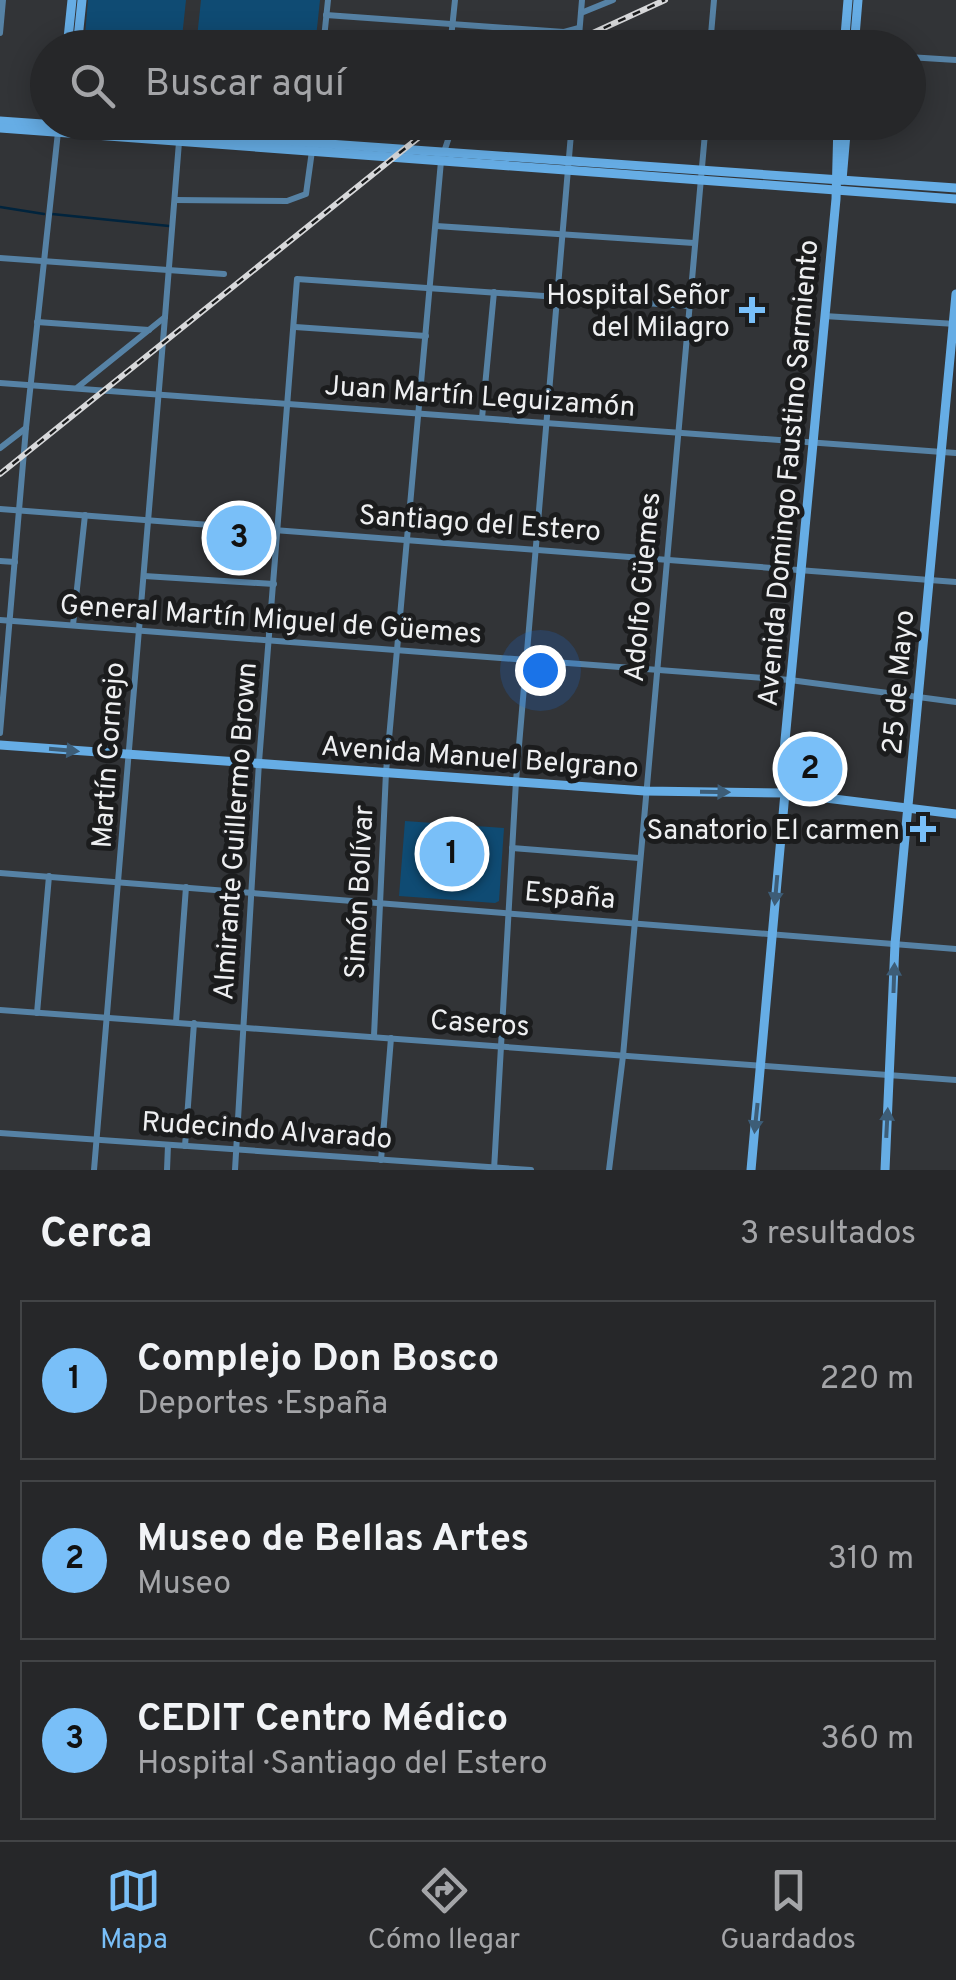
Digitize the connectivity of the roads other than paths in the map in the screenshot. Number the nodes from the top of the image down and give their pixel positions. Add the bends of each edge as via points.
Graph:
1 (3, 0) edge
2 (72, 0) edge
3 (82, 0) edge
4 (328, 0) edge
5 (455, 0) edge
6 (582, 0) edge
7 (613, 0) edge
8 (714, 0) edge
9 (848, 0) edge
10 (858, 0) edge
11 (580, 13) junction
12 (326, 15) junction
13 (452, 26) junction
14 (579, 28) joint
15 (69, 30) edge
16 (79, 30) edge
17 (325, 30) edge
18 (452, 30) edge
19 (527, 30) edge
20 (572, 30) edge
21 (711, 30) edge
22 (846, 30) edge
23 (856, 30) edge
24 (0, 33) edge
25 (926, 58) edge
26 (956, 60) edge
27 (0, 125) edge
28 (30, 126) edge
29 (62, 140) edge
30 (180, 140) edge
31 (224, 140) edge
32 (314, 140) edge
33 (448, 140) edge
34 (571, 140) edge
35 (705, 140) edge
36 (838, 140) edge
37 (844, 140) edge
38 (313, 146) junction
39 (441, 157) junction
40 (569, 165) junction
41 (703, 170) junction
42 (702, 182) junction
43 (838, 184) junction
44 (956, 188) edge
45 (956, 199) edge
46 (175, 200) junction
47 (436, 226) junction
48 (564, 234) junction
49 (694, 242) junction
50 (0, 258) edge
51 (43, 260) junction
52 (169, 268) junction
53 (224, 274) dead end
54 (430, 287) junction
55 (494, 292) junction
56 (956, 294) edge
57 (559, 295) junction
58 (688, 306) junction
59 (823, 316) junction
60 (165, 317) junction
61 (37, 322) junction
62 (954, 324) edge
63 (295, 327) junction
64 (150, 330) junction
65 (426, 336) junction
66 (0, 383) edge
67 (32, 384) junction
68 (77, 388) junction
69 (159, 394) junction
70 (289, 403) junction
71 (420, 414) junction
72 (482, 418) junction
73 (548, 423) junction
74 (26, 428) junction
75 (677, 432) junction
76 (811, 442) junction
77 (0, 448) edge
78 (941, 452) junction
79 (956, 453) edge
80 (0, 509) edge
81 (20, 510) junction
82 (85, 515) junction
83 (148, 520) junction
84 (279, 530) junction
85 (407, 539) junction
86 (535, 550) junction
87 (666, 560) junction
88 (0, 561) edge
89 (15, 562) junction
90 (799, 571) junction
91 (144, 576) junction
92 (929, 580) junction
93 (956, 582) edge
94 (274, 584) junction
95 (4, 620) edge
96 (74, 625) junction
97 (139, 631) junction
98 (269, 640) junction
99 (397, 651) junction
100 (526, 660) junction
101 (656, 670) junction
102 (790, 680) junction
103 (918, 696) junction
104 (956, 702) edge
105 (0, 733) edge
106 (0, 745) edge
107 (129, 756) junction
108 (259, 762) junction
109 (386, 772) junction
110 (516, 781) junction
111 (646, 792) junction
112 (785, 793) junction
113 (907, 808) junction
114 (956, 814) edge
115 (512, 848) junction
116 (640, 858) junction
117 (0, 872) edge
118 (49, 876) junction
119 (120, 883) junction
120 (186, 887) junction
121 (252, 892) junction
122 (380, 902) junction
123 (509, 912) junction
124 (634, 922) junction
125 (772, 933) junction
126 (895, 944) junction
127 (956, 949) edge
128 (0, 1010) edge
129 (37, 1013) junction
130 (107, 1018) junction
131 (176, 1022) junction
132 (194, 1024) junction
133 (245, 1026) junction
134 (374, 1036) junction
135 (390, 1038) junction
136 (500, 1046) junction
137 (623, 1056) junction
138 (761, 1065) junction
139 (890, 1075) junction
140 (956, 1080) edge
141 (0, 1133) edge
142 (96, 1140) junction
143 (168, 1145) junction
144 (185, 1146) junction
145 (239, 1150) junction
146 (355, 1158) junction
147 (380, 1160) junction
148 (500, 1169) edge
149 (94, 1170) edge
150 (166, 1170) edge
151 (236, 1170) edge
152 (354, 1170) edge
153 (531, 1170) edge
154 (609, 1170) edge
155 (750, 1170) edge
156 (884, 1170) edge

1 - 24 street
2 - 15 main road
3 - 16 main road
4 - 12 street
5 - 13 street
6 - 11 street
7 - 11 street
8 - 21 street
9 - 22 main road
10 - 23 main road
11 - 14 street
12 - 13 street
12 - 17 street
13 - 18 street
13 - 19 street
14 - 20 street
25 - 26 street
27 - 28 main road
29 - 51 street
30 - 46 street, Martín Cornejo
31 - 38 main road
32 - 38 street
33 - 39 street
34 - 40 street
35 - 41 street, Adolfo Güemes
36 - 43 main road, Avenida Domingo Faustino Sarmiento
37 - 43 main road, Avenida Domingo Faustino Sarmiento
38 - 39 main road
38 - 46 street via 306,194 288,201
39 - 40 main road
39 - 47 street, Simón Bolívar
40 - 41 main road
40 - 42 main road
40 - 48 street
41 - 42 street, Adolfo Güemes
41 - 43 main road
42 - 43 main road
42 - 49 street, Adolfo Güemes
43 - 44 main road
43 - 45 main road
43 - 59 main road, Avenida Domingo Faustino Sarmiento
46 - 52 street, Martín Cornejo
47 - 48 street
47 - 54 street, Simón Bolívar
48 - 49 street
48 - 57 street
49 - 58 street, Adolfo Güemes
50 - 51 street
51 - 52 street
51 - 61 street
52 - 53 street
52 - 60 street, Martín Cornejo
54 - 55 street
54 - 63 street, Almirante Guillermo Brown via 297,279
54 - 65 street, Simón Bolívar
55 - 57 street
55 - 72 street
56 - 62 main road, 25 de Mayo
57 - 58 street
57 - 73 street
58 - 75 street, Adolfo Güemes
59 - 62 street
59 - 76 main road, Avenida Domingo Faustino Sarmiento
60 - 64 street
60 - 69 street, Martín Cornejo
61 - 64 street
61 - 67 street
62 - 78 main road, 25 de Mayo
63 - 65 street
63 - 70 street, Almirante Guillermo Brown
64 - 68 street
65 - 71 street, Simón Bolívar
66 - 67 street, Juan Martín Leguizamón
67 - 68 street, Juan Martín Leguizamón
67 - 74 street
68 - 69 street, Juan Martín Leguizamón
69 - 70 street, Juan Martín Leguizamón
69 - 83 street, Martín Cornejo
70 - 71 street, Juan Martín Leguizamón
70 - 84 street, Almirante Guillermo Brown
71 - 72 street, Juan Martín Leguizamón
71 - 85 street, Simón Bolívar
72 - 73 street, Juan Martín Leguizamón
73 - 75 street, Juan Martín Leguizamón
73 - 86 street
74 - 77 street
74 - 81 street
75 - 76 street, Juan Martín Leguizamón
75 - 87 street, Adolfo Güemes
76 - 78 street, Juan Martín Leguizamón
76 - 90 main road, Avenida Domingo Faustino Sarmiento
78 - 79 street, Juan Martín Leguizamón
78 - 92 main road, 25 de Mayo
80 - 81 street, Santiago del Estero
81 - 82 street, Santiago del Estero
81 - 89 street
82 - 83 street, Santiago del Estero
82 - 96 street
83 - 84 street, Santiago del Estero
83 - 91 street, Martín Cornejo
84 - 85 street, Santiago del Estero
84 - 94 street, Almirante Guillermo Brown
85 - 86 street, Santiago del Estero
85 - 99 street, Simón Bolívar
86 - 87 street, Santiago del Estero
86 - 100 street
87 - 90 street, Santiago del Estero
87 - 101 street, Adolfo Güemes
88 - 89 street
89 - 95 street
90 - 92 street, Santiago del Estero
90 - 102 main road, Avenida Domingo Faustino Sarmiento
91 - 94 street
91 - 97 street, Martín Cornejo
92 - 93 street, Santiago del Estero
92 - 103 main road, 25 de Mayo
94 - 98 street, Almirante Guillermo Brown
95 - 96 street, General Martín Miguel de Güemes
95 - 105 street
96 - 97 street, General Martín Miguel de Güemes
97 - 98 street, General Martín Miguel de Güemes
97 - 107 street, Martín Cornejo
98 - 99 street, General Martín Miguel de Güemes
98 - 108 street, Almirante Guillermo Brown
99 - 100 street, General Martín Miguel de Güemes
99 - 109 street, Simón Bolívar
100 - 101 street, General Martín Miguel de Güemes
100 - 110 street
101 - 102 street, General Martín Miguel de Güemes
101 - 111 street, Adolfo Güemes
102 - 103 street, General Martín Miguel de Güemes
102 - 112 main road, Avenida Domingo Faustino Sarmiento
103 - 104 street, General Martín Miguel de Güemes
103 - 113 main road, 25 de Mayo
106 -> 107 main road, Avenida Manuel Belgrano
107 - 108 main road, Avenida Manuel Belgrano
107 - 119 street, Martín Cornejo
108 - 109 main road, Avenida Manuel Belgrano
108 - 121 street, Almirante Guillermo Brown
109 - 110 main road, Avenida Manuel Belgrano
109 - 122 street, Simón Bolívar
110 - 111 main road, Avenida Manuel Belgrano
110 - 115 street
111 -> 112 main road, Avenida Manuel Belgrano
111 - 116 street, Adolfo Güemes
112 - 113 main road, Avenida Manuel Belgrano
112 -> 125 main road, Avenida Domingo Faustino Sarmiento
113 - 114 main road, Avenida Manuel Belgrano
113 - 126 main road, 25 de Mayo
115 - 116 street
115 - 123 street
116 - 124 street, Adolfo Güemes
117 - 118 street, España
118 - 119 street, España
118 - 129 street
119 - 120 street, España
119 - 130 street, Martín Cornejo
120 - 121 street, España
120 - 131 street
121 - 122 street, España
121 - 133 street, Almirante Guillermo Brown
122 - 123 street, España
122 - 134 street, Simón Bolívar
123 - 124 street, España
123 - 136 street
124 - 125 street, España
124 - 137 street, Adolfo Güemes
125 - 126 street, España
125 - 138 main road, Avenida Domingo Faustino Sarmiento
126 - 127 street, España
139 -> 126 main road, 25 de Mayo
128 - 129 street, Caseros
129 - 130 street, Caseros
130 - 131 street, Caseros
130 - 142 street, Martín Cornejo
131 - 132 street, Caseros
132 - 133 street, Caseros
132 - 144 street
133 - 134 street, Caseros
133 - 145 street, Almirante Guillermo Brown
134 - 135 street, Caseros
135 - 136 street, Caseros
135 - 147 street
136 - 137 street, Caseros
136 - 148 street
137 - 138 street, Caseros
137 - 154 street, Adolfo Güemes
138 - 139 street, Caseros
138 -> 155 main road, Avenida Domingo Faustino Sarmiento
139 - 140 street, Caseros
156 -> 139 main road, 25 de Mayo
141 - 142 street, Rudecindo Alvarado
142 - 143 street, Rudecindo Alvarado
142 - 149 street, Martín Cornejo
143 - 144 street, Rudecindo Alvarado
143 - 150 street
144 - 145 street, Rudecindo Alvarado
145 - 146 street, Rudecindo Alvarado
145 - 151 street, Almirante Guillermo Brown
146 - 147 street, Rudecindo Alvarado
146 - 152 street
147 - 148 street, Rudecindo Alvarado
148 - 153 street, Rudecindo Alvarado

